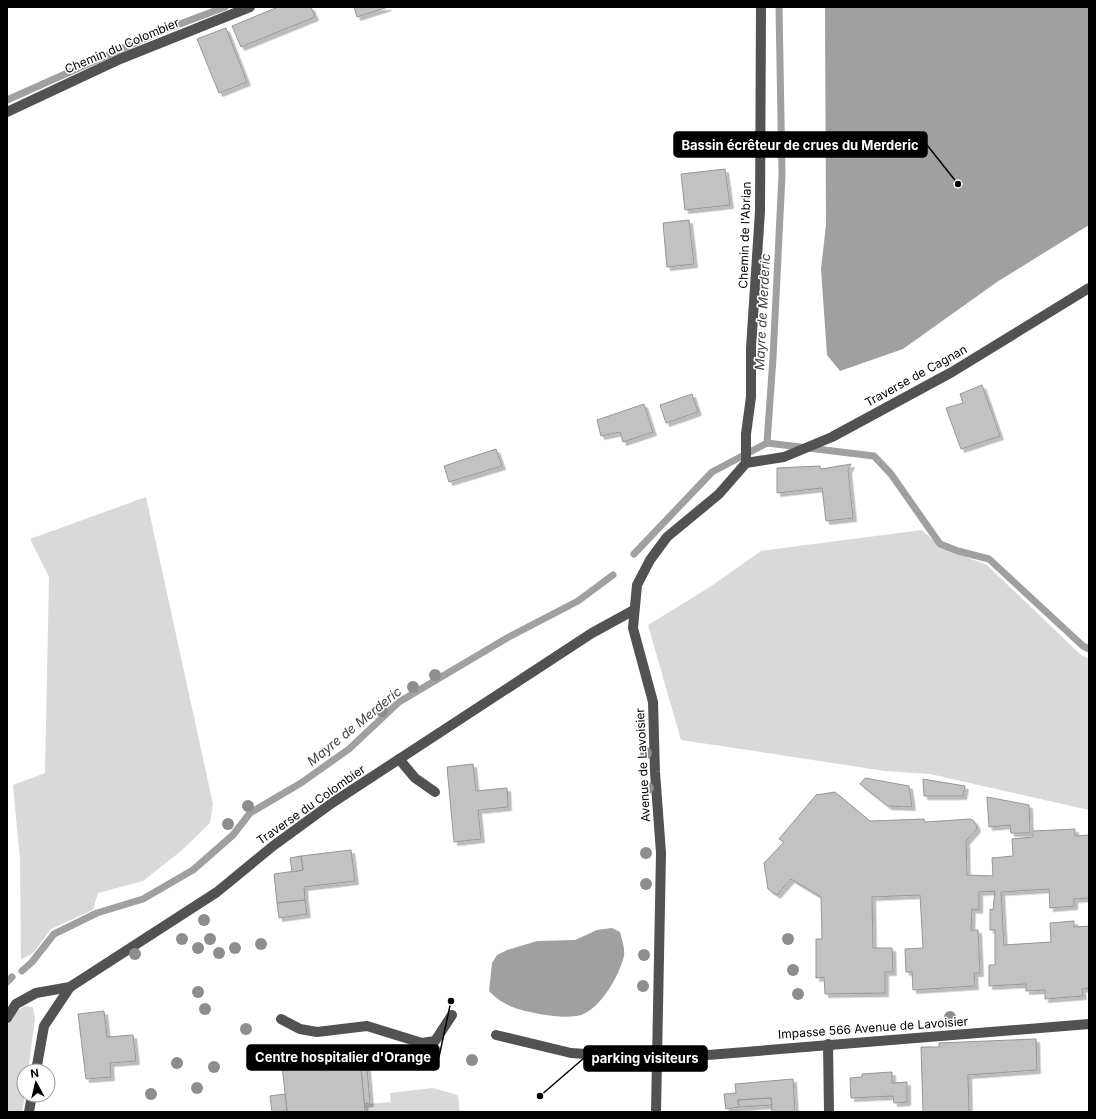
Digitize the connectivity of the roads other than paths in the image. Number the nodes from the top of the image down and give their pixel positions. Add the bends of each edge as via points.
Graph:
1 (250, 7) edge
2 (761, 7) edge
3 (7, 112) edge
4 (1089, 288) edge
5 (746, 462) junction
6 (634, 610) junction
7 (399, 759) junction
8 (435, 792) dead end
9 (70, 987) junction
10 (452, 1015) dead end
11 (7, 1018) edge
12 (281, 1019) dead end
13 (1089, 1024) edge
14 (496, 1035) dead end
15 (828, 1044) junction
16 (658, 1059) junction
17 (37, 1063) edge
18 (656, 1112) edge
19 (829, 1112) edge

1 - 3 street, Chemin du Colombier via 120,59
2 - 5 street, Chemin de l'Abrian via 760,211
4 - 5 street, Traverse de Cagnan via 952,372 832,437 784,457
5 - 6 street, Avenue de Lavoisier via 719,494 667,537 650,560 637,585
6 - 7 street, Traverse du Colombier via 592,633
6 - 16 street, Avenue de Lavoisier via 634,628 653,702 661,853
7 - 8 street via 415,778
7 - 9 street, Traverse du Colombier via 273,846 217,892
9 - 11 street, Traverse du Colombier via 36,993 16,1004
9 - 17 street via 44,1026
10 - 12 street via 436,1041 422,1043 367,1026 317,1032 300,1029
13 - 15 street, Impasse 566 Avenue de Lavoisier
14 - 16 street, Impasse 566 Avenue de Lavoisier via 571,1053
15 - 16 street, Impasse 566 Avenue de Lavoisier
15 - 19 street
16 - 18 street, Avenue de Lavoisier

